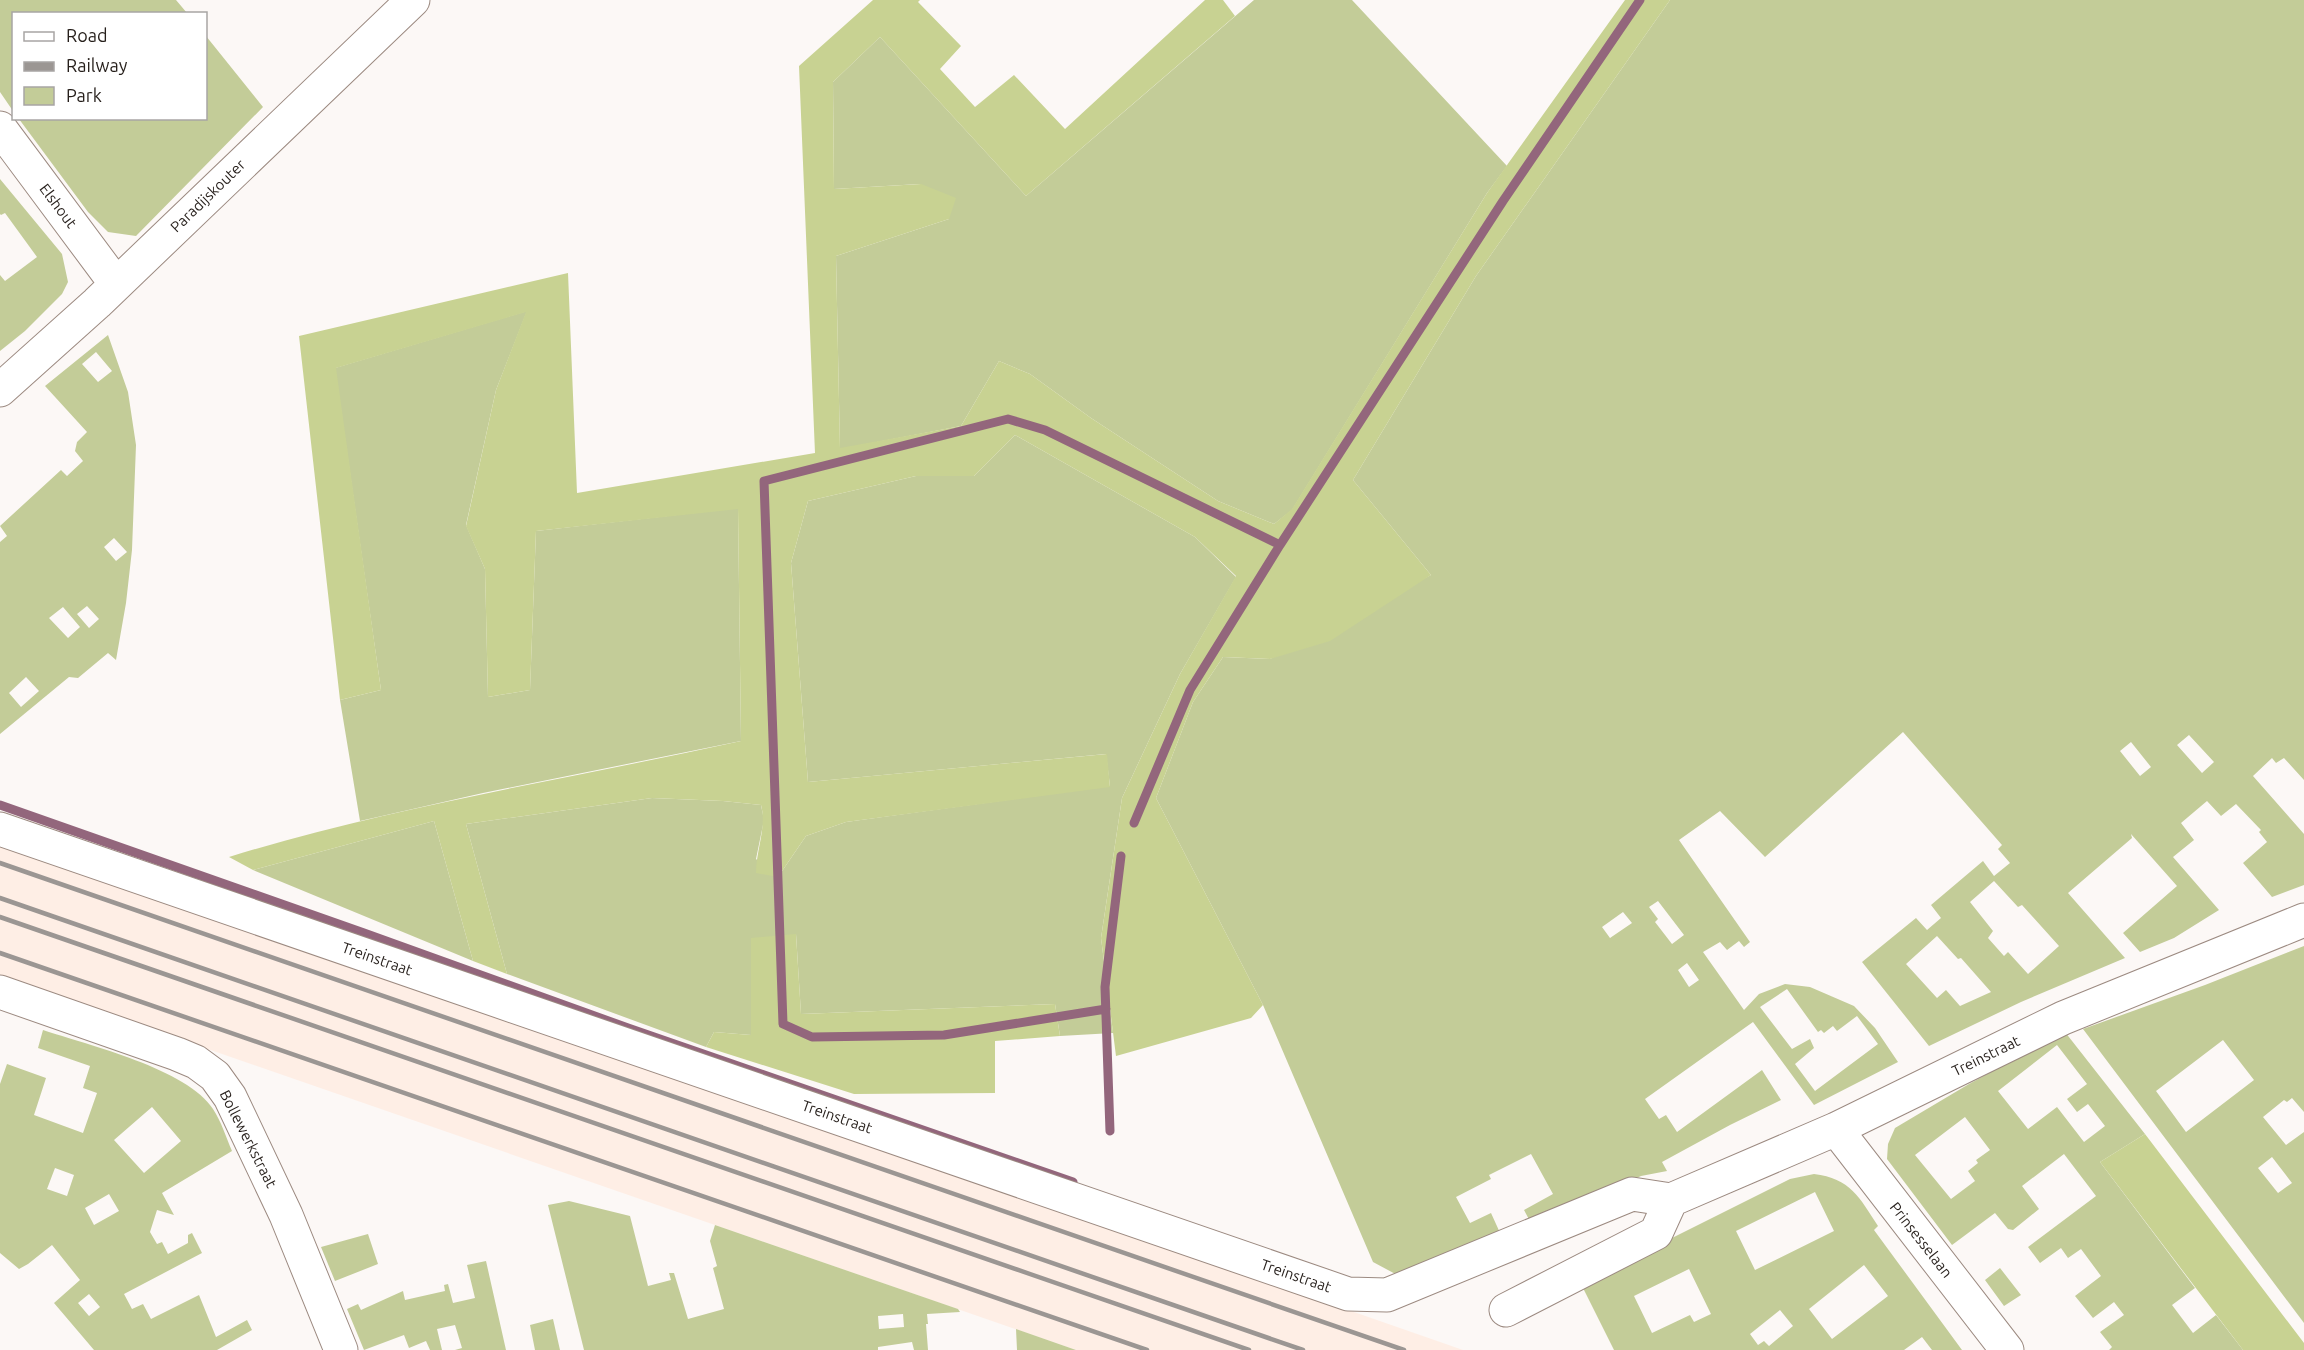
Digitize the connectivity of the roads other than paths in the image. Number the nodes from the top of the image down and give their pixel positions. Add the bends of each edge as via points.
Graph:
1 (413, 0) edge
2 (0, 128) edge
3 (116, 284) junction
4 (0, 390) edge
5 (0, 829) edge
6 (2304, 920) edge
7 (0, 992) edge
8 (1836, 1129) junction
9 (1671, 1200) junction
10 (1506, 1310) dead end
11 (341, 1350) edge
12 (2007, 1350) edge

1 - 3 street, Paradijskouter
2 - 3 street, Elshout
3 - 4 street, Paradijskouter
5 - 9 street, Treinstraat via 1348,1294 1387,1295 1632,1194
6 - 8 street, Treinstraat via 2063,1018
7 - 11 street, Bollewerkstraat via 177,1054 215,1076 230,1097 286,1215
8 - 9 street, Treinstraat
8 - 12 street, Prinsesselaan
9 - 10 street via 1656,1233

